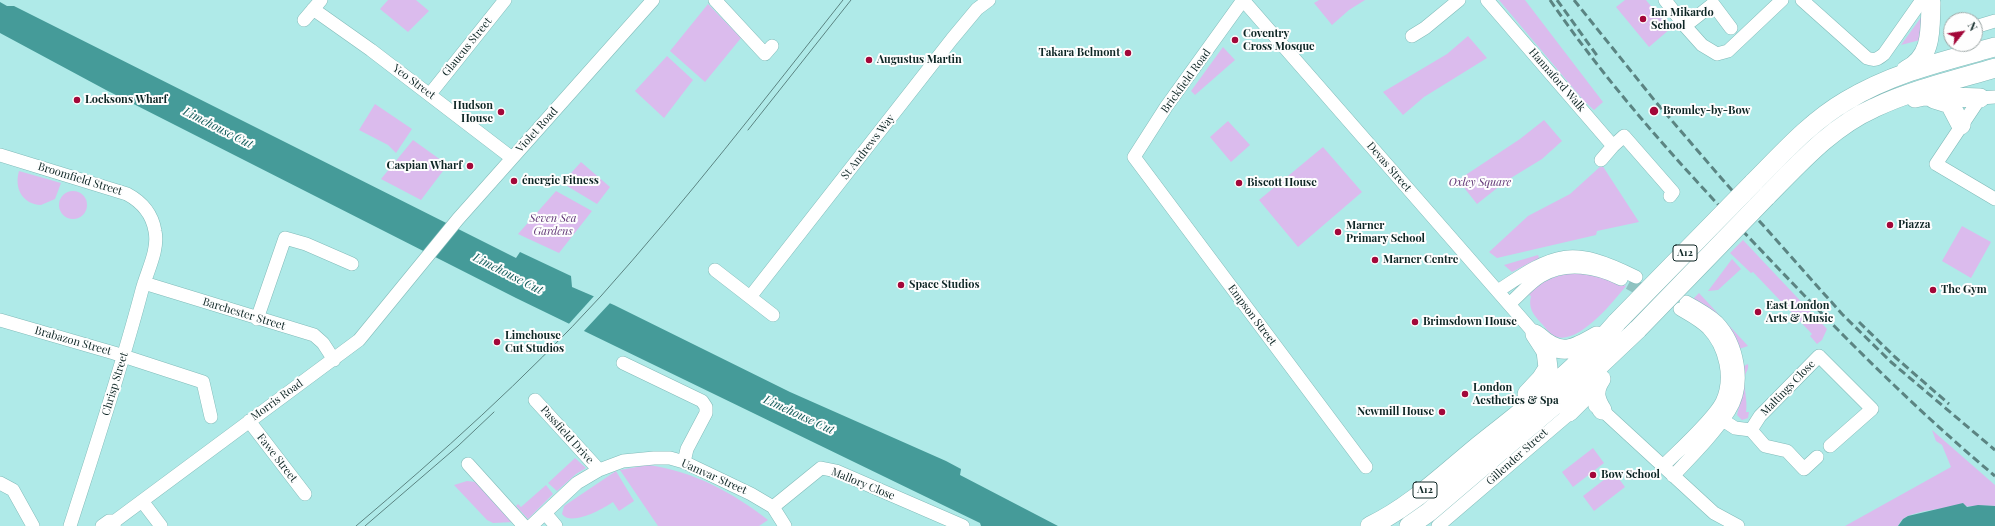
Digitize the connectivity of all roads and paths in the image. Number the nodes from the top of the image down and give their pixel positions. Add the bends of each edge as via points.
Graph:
1 (505, 0) edge
2 (653, 0) edge
3 (715, 0) edge
4 (989, 0) edge
5 (1243, 0) edge
6 (1459, 0) edge
7 (1488, 0) edge
8 (1665, 0) edge
9 (1782, 0) edge
10 (1802, 0) edge
11 (1922, 0) edge
12 (1930, 0) edge
13 (317, 4) edge
14 (304, 20) dead end
15 (1995, 21) edge
16 (1983, 25) edge
17 (1685, 26) junction
18 (1731, 28) dead end
19 (1412, 36) dead end
20 (1995, 47) edge
21 (766, 54) dead end
22 (1995, 68) edge
23 (1887, 80) junction
24 (430, 94) junction
25 (1924, 96) junction
26 (1987, 98) edge
27 (1873, 108) junction
28 (1962, 125) junction
29 (1614, 146) junction
30 (0, 155) edge
31 (512, 158) junction
32 (1601, 160) dead end
33 (1139, 163) joint
34 (1670, 196) dead end
35 (1995, 199) edge
36 (156, 240) joint
37 (423, 261) joint
38 (352, 264) dead end
39 (715, 270) dead end
40 (144, 283) junction
41 (1498, 291) junction
42 (750, 297) junction
43 (1509, 304) junction
44 (1683, 306) dead end
45 (773, 315) dead end
46 (257, 319) junction
47 (0, 320) edge
48 (1617, 322) junction
49 (1638, 329) junction
50 (1536, 334) junction
51 (124, 357) junction
52 (334, 360) junction
53 (623, 363) dead end
54 (1602, 378) junction
55 (535, 400) dead end
56 (1602, 410) junction
57 (1569, 412) junction
58 (211, 418) dead end
59 (1718, 418) junction
60 (249, 421) junction
61 (1751, 430) junction
62 (1830, 446) dead end
63 (1476, 448) junction
64 (1817, 457) dead end
65 (684, 462) junction
66 (468, 464) dead end
67 (1663, 466) junction
68 (1366, 467) dead end
69 (598, 470) junction
70 (1673, 476) junction
71 (5, 485) edge
72 (305, 494) dead end
73 (142, 500) junction
74 (772, 507) junction
75 (545, 513) junction
76 (1724, 522) edge
77 (115, 524) edge
78 (33, 526) edge
79 (70, 526) edge
80 (102, 526) edge
81 (161, 526) edge
82 (524, 526) edge
83 (532, 526) edge
84 (556, 526) edge
85 (785, 526) edge
86 (963, 526) edge
87 (1370, 526) edge
88 (1409, 526) edge
89 (1438, 526) edge
90 (1738, 526) edge

1 - 24 street, Glaucus Street
2 - 31 street, Violet Road
3 - 21 street
4 - 42 street, St Andrews Way via 977,9 952,39
5 - 33 street, Brickfield Road via 1166,107 1134,157
5 - 41 street, Devas Street
6 - 19 street
7 - 29 street, Hannaford Walk
8 - 17 street
9 - 17 street via 1728,51 1718,54 1702,45
10 - 11 street via 1867,58 1874,60 1884,54
12 - 23 highway via 1926,52 1910,68
13 - 14 street
13 - 24 street, Yeo Street
15 - 16 street
17 - 18 street via 1713,4
20 - 23 highway, A12 via 1932,64
22 - 27 highway, A12 via 1941,82
23 - 48 highway, A12, bridge via 1846,101 1820,119 1790,146
24 - 31 street, Yeo Street
25 - 26 highway, A12
25 - 27 highway, A12
25 - 28 highway via 1950,104
26 - 28 street
27 - 49 highway, A12, bridge via 1819,145
28 - 35 street via 1936,164
29 - 32 street
29 - 34 street via 1624,136 1673,192
30 - 36 street, Broomfield Street via 127,194 141,203 152,217
31 - 37 street, Violet Road
33 - 68 street, Empson Street
36 - 40 street, Chrisp Street
37 - 52 street, Morris Road via 359,340
38 - 46 street via 306,244 285,238
39 - 42 street
40 - 46 street, Barchester Street
40 - 51 street, Chrisp Street
41 - 43 street, Devas Street
41 - 43 street via 1536,266 1576,256 1611,265 1632,280 1588,268 1564,267 1542,275
42 - 45 street
43 - 50 street, Devas Street
44 - 59 street via 1708,327 1722,348 1727,376 1726,391
46 - 52 street, Barchester Street via 314,335 323,343
47 - 51 street, Brabazon Street
48 - 50 highway via 1567,350 1549,346
48 - 63 highway, A12 via 1590,352
49 - 54 highway via 1624,352
49 - 88 highway, A12 via 1572,391
50 - 63 highway via 1546,351 1548,361 1545,374
51 - 58 street, Brabazon Street via 202,382
51 - 79 street, Chrisp Street
52 - 60 street, Morris Road
53 - 65 street via 702,401 706,407 706,413
54 - 56 highway via 1595,395
54 - 57 highway
55 - 69 street, Passfield Drive
56 - 57 street, Gillender Street via 1589,404 1576,407
56 - 67 street
57 - 89 street, Gillender Street
59 - 61 street via 1735,428
59 - 67 street
59 - 70 street
60 - 72 street, Fawe Street
60 - 73 street, Morris Road
61 - 62 street, Maltings Close via 1760,416 1819,356 1872,409
61 - 64 street via 1765,446 1787,451 1804,469
63 - 87 highway, A12 via 1401,508
65 - 69 street, Uamvar Street via 670,458 654,458 623,461
65 - 74 street, Uamvar Street via 752,494
66 - 82 street
67 - 70 street
69 - 75 street, Uamvar Street via 577,483
70 - 76 street
71 - 78 street
73 - 77 street, Morris Road
73 - 81 street
74 - 85 street, Uamvar Street
74 - 86 street, Mallory Close via 821,468 836,471
75 - 83 street, Uamvar Street
75 - 84 street
76 - 90 street via 1733,522
77 - 80 street, Morris Road via 109,521

